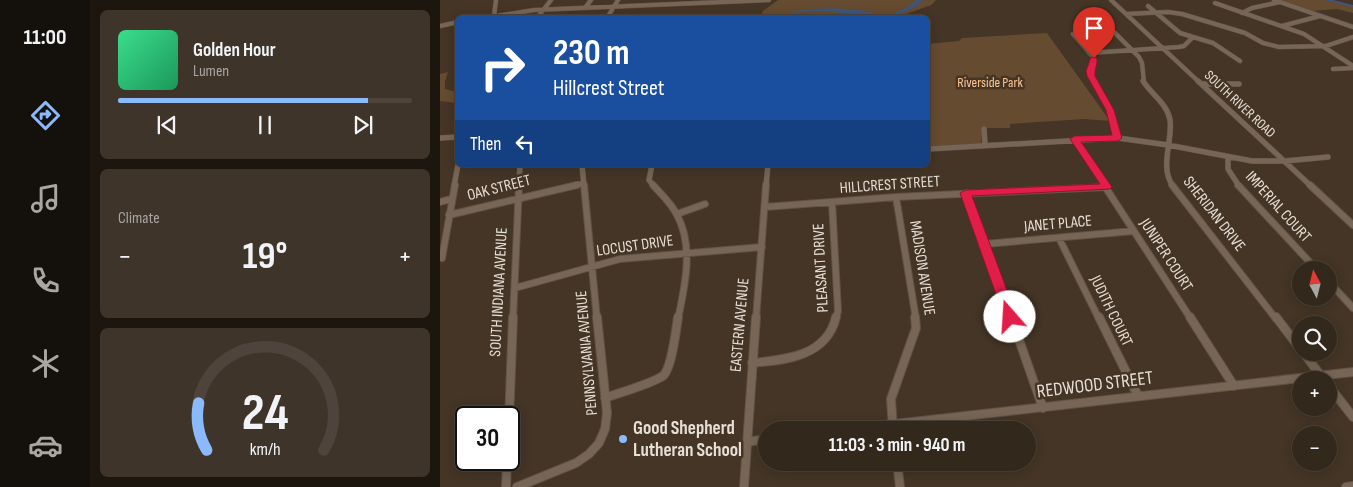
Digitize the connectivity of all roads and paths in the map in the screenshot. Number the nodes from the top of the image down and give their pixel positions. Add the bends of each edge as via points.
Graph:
1 (496, 0) edge
2 (552, 0) edge
3 (591, 0) edge
4 (618, 0) edge
5 (769, 0) edge
6 (1111, 0) edge
7 (1274, 0) edge
8 (1281, 2) junction
9 (1215, 3) dead end
10 (1148, 6) dead end
11 (614, 7) junction
12 (585, 8) junction
13 (543, 10) junction
14 (1155, 12) junction
15 (1242, 13) junction
16 (1126, 14) junction
17 (494, 15) edge
18 (502, 15) edge
19 (539, 15) edge
20 (609, 15) edge
21 (1321, 16) junction
22 (455, 23) edge
23 (440, 24) edge
24 (1282, 26) junction
25 (1353, 27) edge
26 (1114, 32) dead end
27 (1073, 34) dead end
28 (1193, 37) junction
29 (1353, 37) edge
30 (1322, 46) junction
31 (1164, 48) junction
32 (1132, 50) junction
33 (1089, 53) junction
34 (1240, 61) dead end
35 (1353, 67) edge
36 (1333, 69) dead end
37 (1202, 84) junction
38 (1239, 84) dead end
39 (984, 129) dead end
40 (455, 137) edge
41 (440, 138) edge
42 (1118, 138) junction
43 (1075, 139) junction
44 (985, 145) junction
45 (1168, 145) junction
46 (930, 150) edge
47 (1228, 158) junction
48 (1328, 158) dead end
49 (1285, 161) junction
50 (458, 167) edge
51 (520, 167) edge
52 (582, 167) edge
53 (652, 167) edge
54 (768, 167) edge
55 (584, 182) junction
56 (1107, 187) junction
57 (966, 193) junction
58 (896, 197) junction
59 (518, 198) junction
60 (451, 199) junction
61 (440, 202) edge
62 (832, 202) junction
63 (706, 204) dead end
64 (765, 207) junction
65 (449, 214) junction
66 (678, 214) junction
67 (1353, 225) edge
68 (1134, 231) junction
69 (1059, 238) junction
70 (985, 244) junction
71 (762, 247) junction
72 (685, 253) junction
73 (442, 258) dead end
74 (1310, 261) edge
75 (593, 266) junction
76 (515, 288) junction
77 (1338, 292) edge
78 (1353, 308) edge
79 (1292, 338) edge
80 (752, 363) junction
81 (1353, 372) edge
82 (1337, 375) edge
83 (1292, 381) edge
84 (1234, 386) junction
85 (1138, 396) junction
86 (1337, 396) edge
87 (605, 398) junction
88 (510, 406) edge
89 (1043, 408) junction
90 (1353, 417) edge
91 (892, 421) edge
92 (940, 421) edge
93 (758, 440) edge
94 (747, 442) junction
95 (507, 471) edge
96 (898, 471) edge
97 (1353, 486) edge
98 (506, 487) edge
99 (517, 487) edge
100 (744, 487) edge
101 (900, 487) edge
102 (1346, 487) edge

1 - 17 street
2 - 13 street
3 - 12 street
4 - 11 street
5 - 11 street
6 - 16 street, SOUTH RIVER ROAD
7 - 8 street
8 - 15 street
8 - 21 street
9 - 15 street
10 - 14 street
11 - 12 street
11 - 20 street
12 - 13 street
13 - 18 street
13 - 19 street
14 - 16 street
14 - 28 street via 1180,33
14 - 30 street via 1182,14 1245,33 1275,47
15 - 24 street
16 - 31 street, SOUTH RIVER ROAD
21 - 24 street
21 - 25 street
22 - 23 street
24 - 30 street via 1304,34
26 - 32 street, SHERIDAN DRIVE
27 - 33 street
28 - 31 street via 1184,46
28 - 34 street via 1213,43
29 - 30 street
30 - 35 street
31 - 32 street
31 - 37 street, SOUTH RIVER ROAD
32 - 33 street
32 - 45 street, SHERIDAN DRIVE via 1142,63 1144,83 1161,101 1170,118
33 - 42 street via 1094,58 1091,76 1110,110
35 - 36 street
37 - 38 street
37 - 49 street, SOUTH RIVER ROAD
39 - 44 street
40 - 41 street
42 - 43 street
42 - 45 street
43 - 44 street
43 - 56 street, JUNIPER COURT
44 - 46 street
45 - 47 street
45 - 79 street, SHERIDAN DRIVE via 1170,182
47 - 49 street
47 - 74 street, IMPERIAL COURT via 1228,169 1235,182
48 - 49 street
49 - 67 street, SOUTH RIVER ROAD
50 - 60 street
51 - 59 street, SOUTH INDIANA AVENUE
52 - 55 street, PENNSYLVANIA AVENUE
53 - 66 street via 650,180
54 - 64 street, EASTERN AVENUE
55 - 59 street, OAK STREET
55 - 75 street, PENNSYLVANIA AVENUE
56 - 57 street, HILLCREST STREET
56 - 68 street, JUNIPER COURT
57 - 58 street, HILLCREST STREET
57 - 70 street
58 - 62 street, HILLCREST STREET
58 - 91 street, MADISON AVENUE via 916,328 891,399
59 - 65 street, OAK STREET
59 - 76 street, SOUTH INDIANA AVENUE
60 - 61 street, OAK STREET
60 - 65 street
62 - 64 street, HILLCREST STREET
62 - 80 street, PLEASANT DRIVE via 836,326 827,339 808,353 785,360
63 - 66 street
64 - 71 street, EASTERN AVENUE
65 - 73 street
66 - 72 street via 687,239
68 - 69 street, JANET PLACE
68 - 84 street, JUNIPER COURT
69 - 70 street, JANET PLACE
69 - 85 street, JUDITH COURT
70 - 89 street
71 - 72 street, LOCUST DRIVE
71 - 80 street, EASTERN AVENUE
72 - 75 street, LOCUST DRIVE via 643,256
72 - 87 street via 683,295 667,376
75 - 76 street, LOCUST DRIVE
75 - 87 street, PENNSYLVANIA AVENUE
76 - 88 street, SOUTH INDIANA AVENUE
77 - 78 street
80 - 94 street, EASTERN AVENUE
81 - 82 street, REDWOOD STREET
83 - 84 street, REDWOOD STREET
84 - 85 street, REDWOOD STREET
85 - 89 street, REDWOOD STREET
86 - 90 street
87 - 99 street, PENNSYLVANIA AVENUE via 606,429 591,452 562,470
89 - 92 street, REDWOOD STREET
93 - 94 street
94 - 100 street, EASTERN AVENUE
95 - 98 street
96 - 101 street
97 - 102 street

